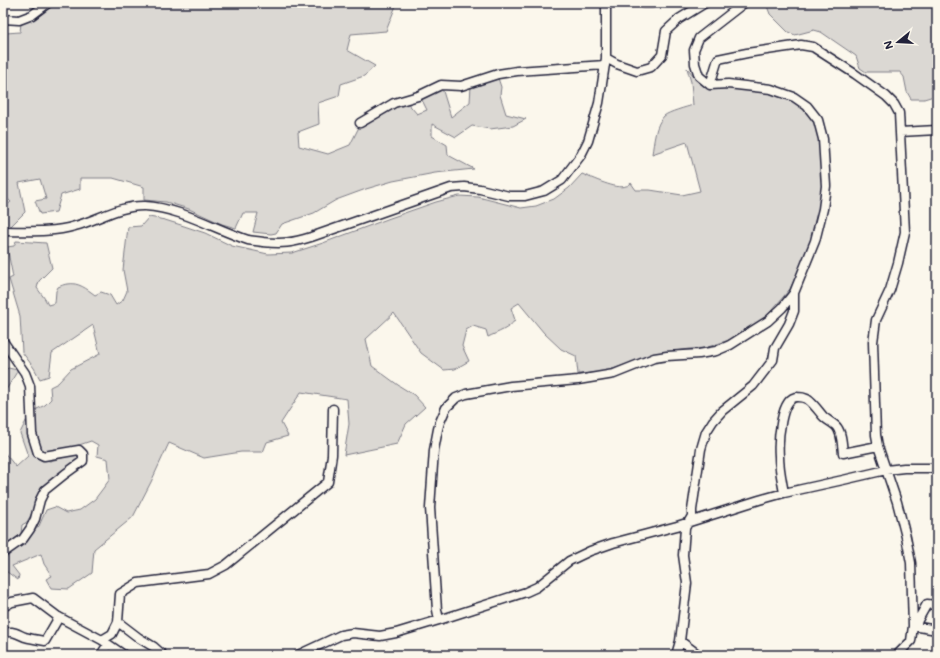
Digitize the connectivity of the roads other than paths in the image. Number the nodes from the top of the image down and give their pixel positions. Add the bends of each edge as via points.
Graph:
1 (48, 3) edge
2 (606, 3) edge
3 (644, 3) edge
4 (652, 3) edge
5 (706, 3) edge
6 (744, 3) edge
7 (3, 19) edge
8 (605, 62) junction
9 (710, 85) junction
10 (360, 122) dead end
11 (937, 130) edge
12 (900, 132) junction
13 (3, 231) edge
14 (794, 293) junction
15 (3, 341) edge
16 (333, 409) dead end
17 (878, 446) junction
18 (937, 468) edge
19 (886, 470) junction
20 (784, 493) junction
21 (688, 522) junction
22 (3, 553) edge
23 (937, 605) edge
24 (3, 606) edge
25 (59, 617) junction
26 (440, 620) junction
27 (118, 622) junction
28 (914, 626) junction
29 (937, 630) edge
30 (3, 634) edge
31 (680, 641) junction
32 (105, 642) junction
33 (102, 655) edge
34 (124, 655) edge
35 (163, 655) edge
36 (298, 655) edge
37 (676, 655) edge
38 (699, 655) edge
39 (896, 655) edge

1 - 7 street via 32,15 19,20
2 - 8 street
3 - 4 street
5 - 8 street via 679,19 666,31 662,55 651,67 637,70
6 - 9 street via 700,38 694,50 699,76
8 - 10 street via 498,74 461,86 441,85 418,96 394,103
8 - 13 street via 599,103 588,141 562,180 544,191 525,196 509,196 480,189 451,188 293,243 275,244 249,240 185,215 145,206 119,210 56,230
9 - 12 street via 718,60 747,52 801,45 813,47 886,96 899,113
9 - 14 street via 728,84 771,89 794,97 807,106 818,120 823,139 826,186 824,209 815,241
11 - 12 street
12 - 17 street via 905,232 890,290 876,320 873,342
14 - 21 street via 794,311 775,348 773,360 753,386 722,411 706,432 701,449 692,516
14 - 26 street via 768,321 716,351 654,358 614,374 511,386 456,398 446,408 440,422 434,450 430,508 437,610
15 - 22 street via 25,373 30,386 32,434 38,453 44,456 79,450 83,454 83,461 45,490 30,529 23,539
16 - 27 street via 332,455 328,482 226,565 209,574 138,583 120,594
17 - 19 street
17 - 20 street via 843,453 836,426 825,419 808,399 794,397 786,406 779,438
18 - 19 street
19 - 20 street
19 - 28 street via 906,536 911,563
20 - 21 street
21 - 26 street via 590,550 569,561 537,587
21 - 31 street via 684,534 683,555 687,583
23 - 28 street via 927,604
24 - 25 street via 32,598
25 - 30 street via 46,641 15,632
25 - 32 street
26 - 36 street via 380,636 353,633 341,635
27 - 32 street
27 - 35 street
28 - 29 street
28 - 39 street via 911,640
31 - 37 street
31 - 38 street
32 - 33 street
32 - 34 street

